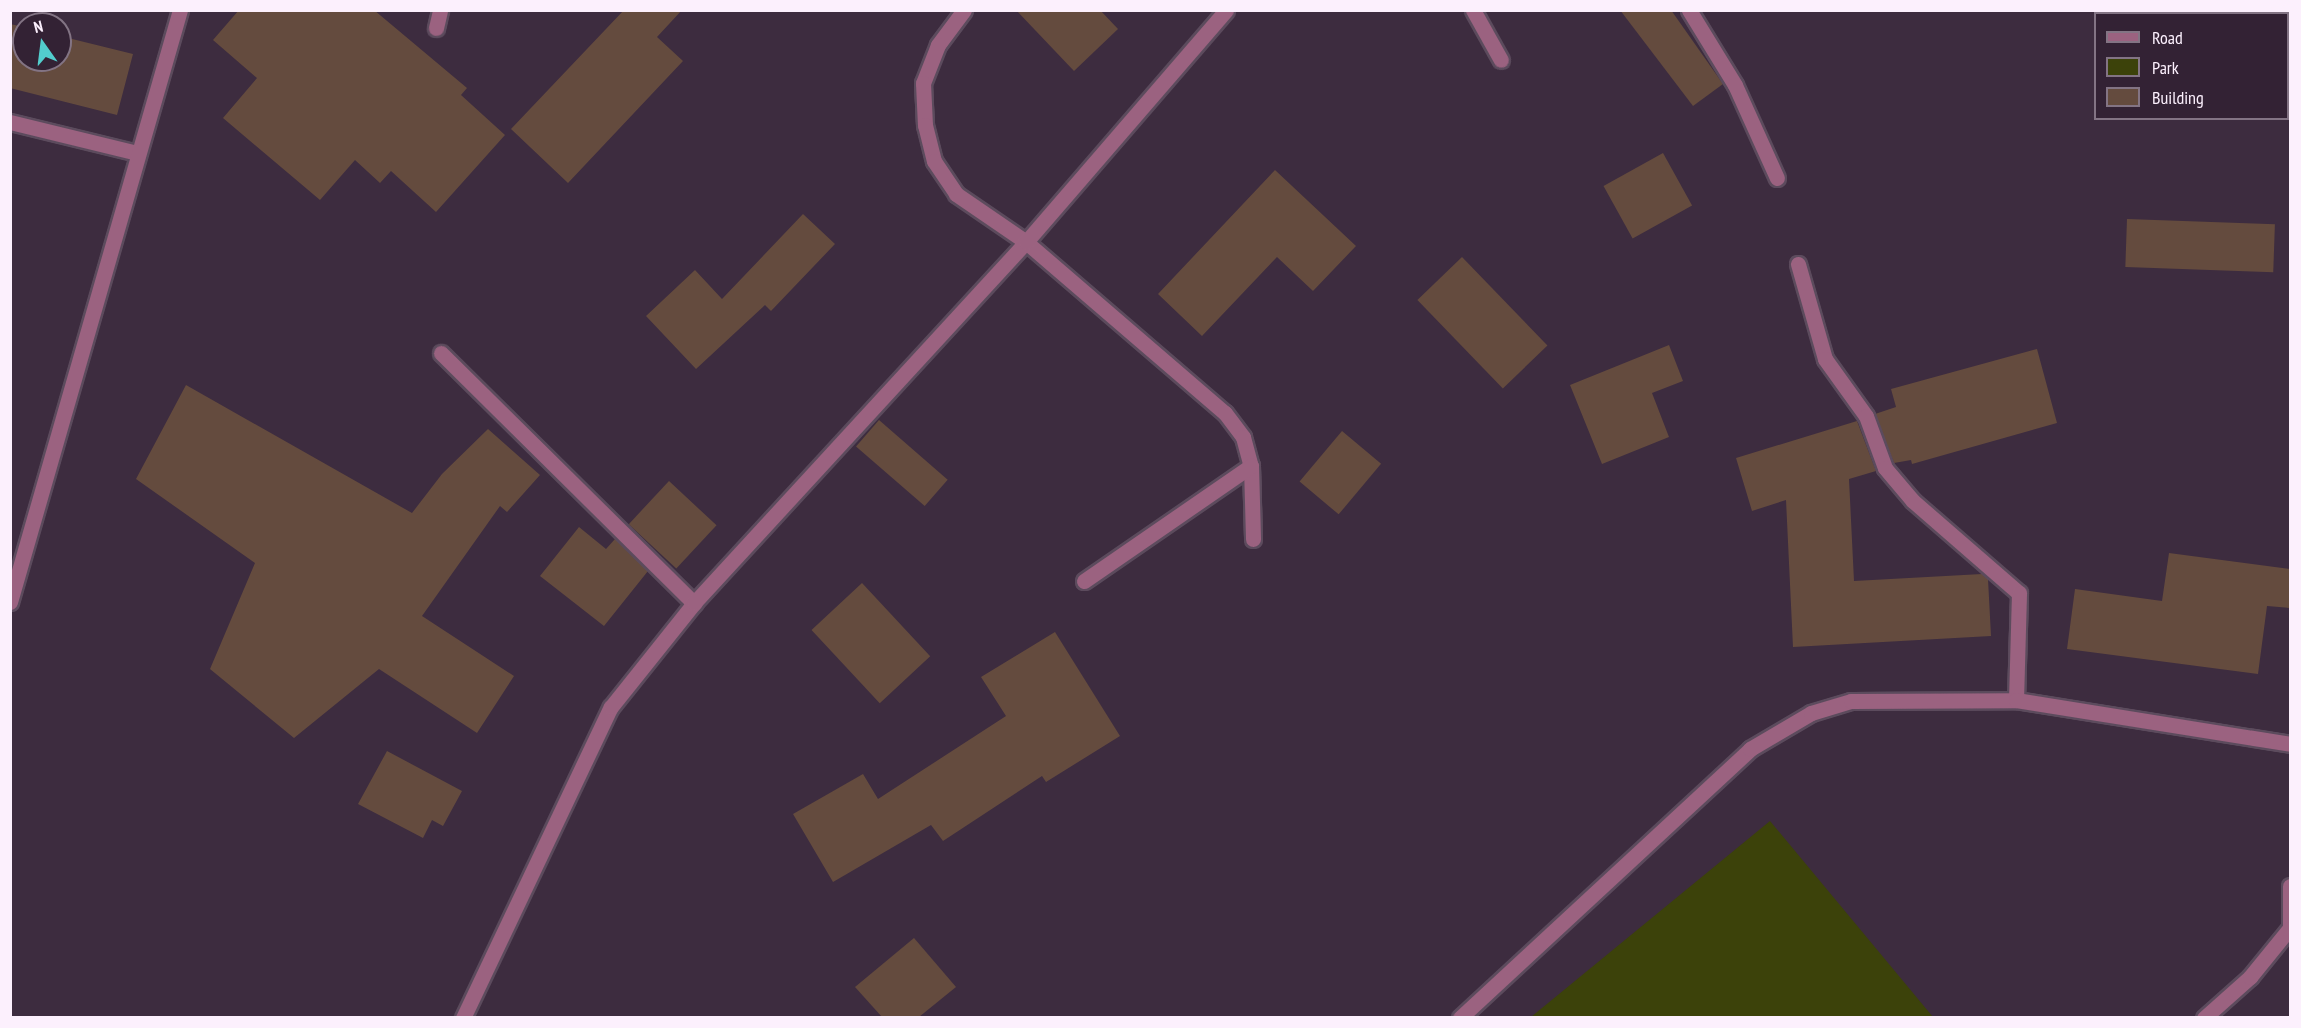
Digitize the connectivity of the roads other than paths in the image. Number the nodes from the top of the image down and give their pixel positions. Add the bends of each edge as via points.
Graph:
1 (180, 10) edge
2 (440, 10) edge
3 (964, 10) edge
4 (1226, 10) edge
5 (1473, 10) edge
6 (1689, 10) edge
7 (436, 28) dead end
8 (1501, 60) dead end
9 (10, 122) edge
10 (137, 153) junction
11 (1777, 178) dead end
12 (1026, 242) junction
13 (1798, 264) dead end
14 (441, 353) dead end
15 (1251, 466) junction
16 (1252, 538) dead end
17 (1084, 581) dead end
18 (10, 602) edge
19 (694, 603) junction
20 (2016, 700) junction
21 (2290, 744) edge
22 (2290, 886) edge
23 (2290, 931) edge
24 (463, 1017) edge
25 (1460, 1017) edge
26 (2204, 1017) edge

1 - 10 street
2 - 7 street
3 - 12 street via 938,45 923,83 925,125 934,161 956,194
4 - 12 street
5 - 8 street
6 - 11 street via 1735,85
9 - 10 street
10 - 18 street
12 - 15 street via 1224,413 1243,438
12 - 19 street
13 - 20 street via 1825,359 1866,416 1886,468 1913,501 2019,593
14 - 19 street
15 - 16 street
15 - 17 street
19 - 24 street via 611,707
20 - 21 street
20 - 25 street via 1851,701 1781,729 1750,750
22 - 23 street
23 - 26 street via 2250,977

